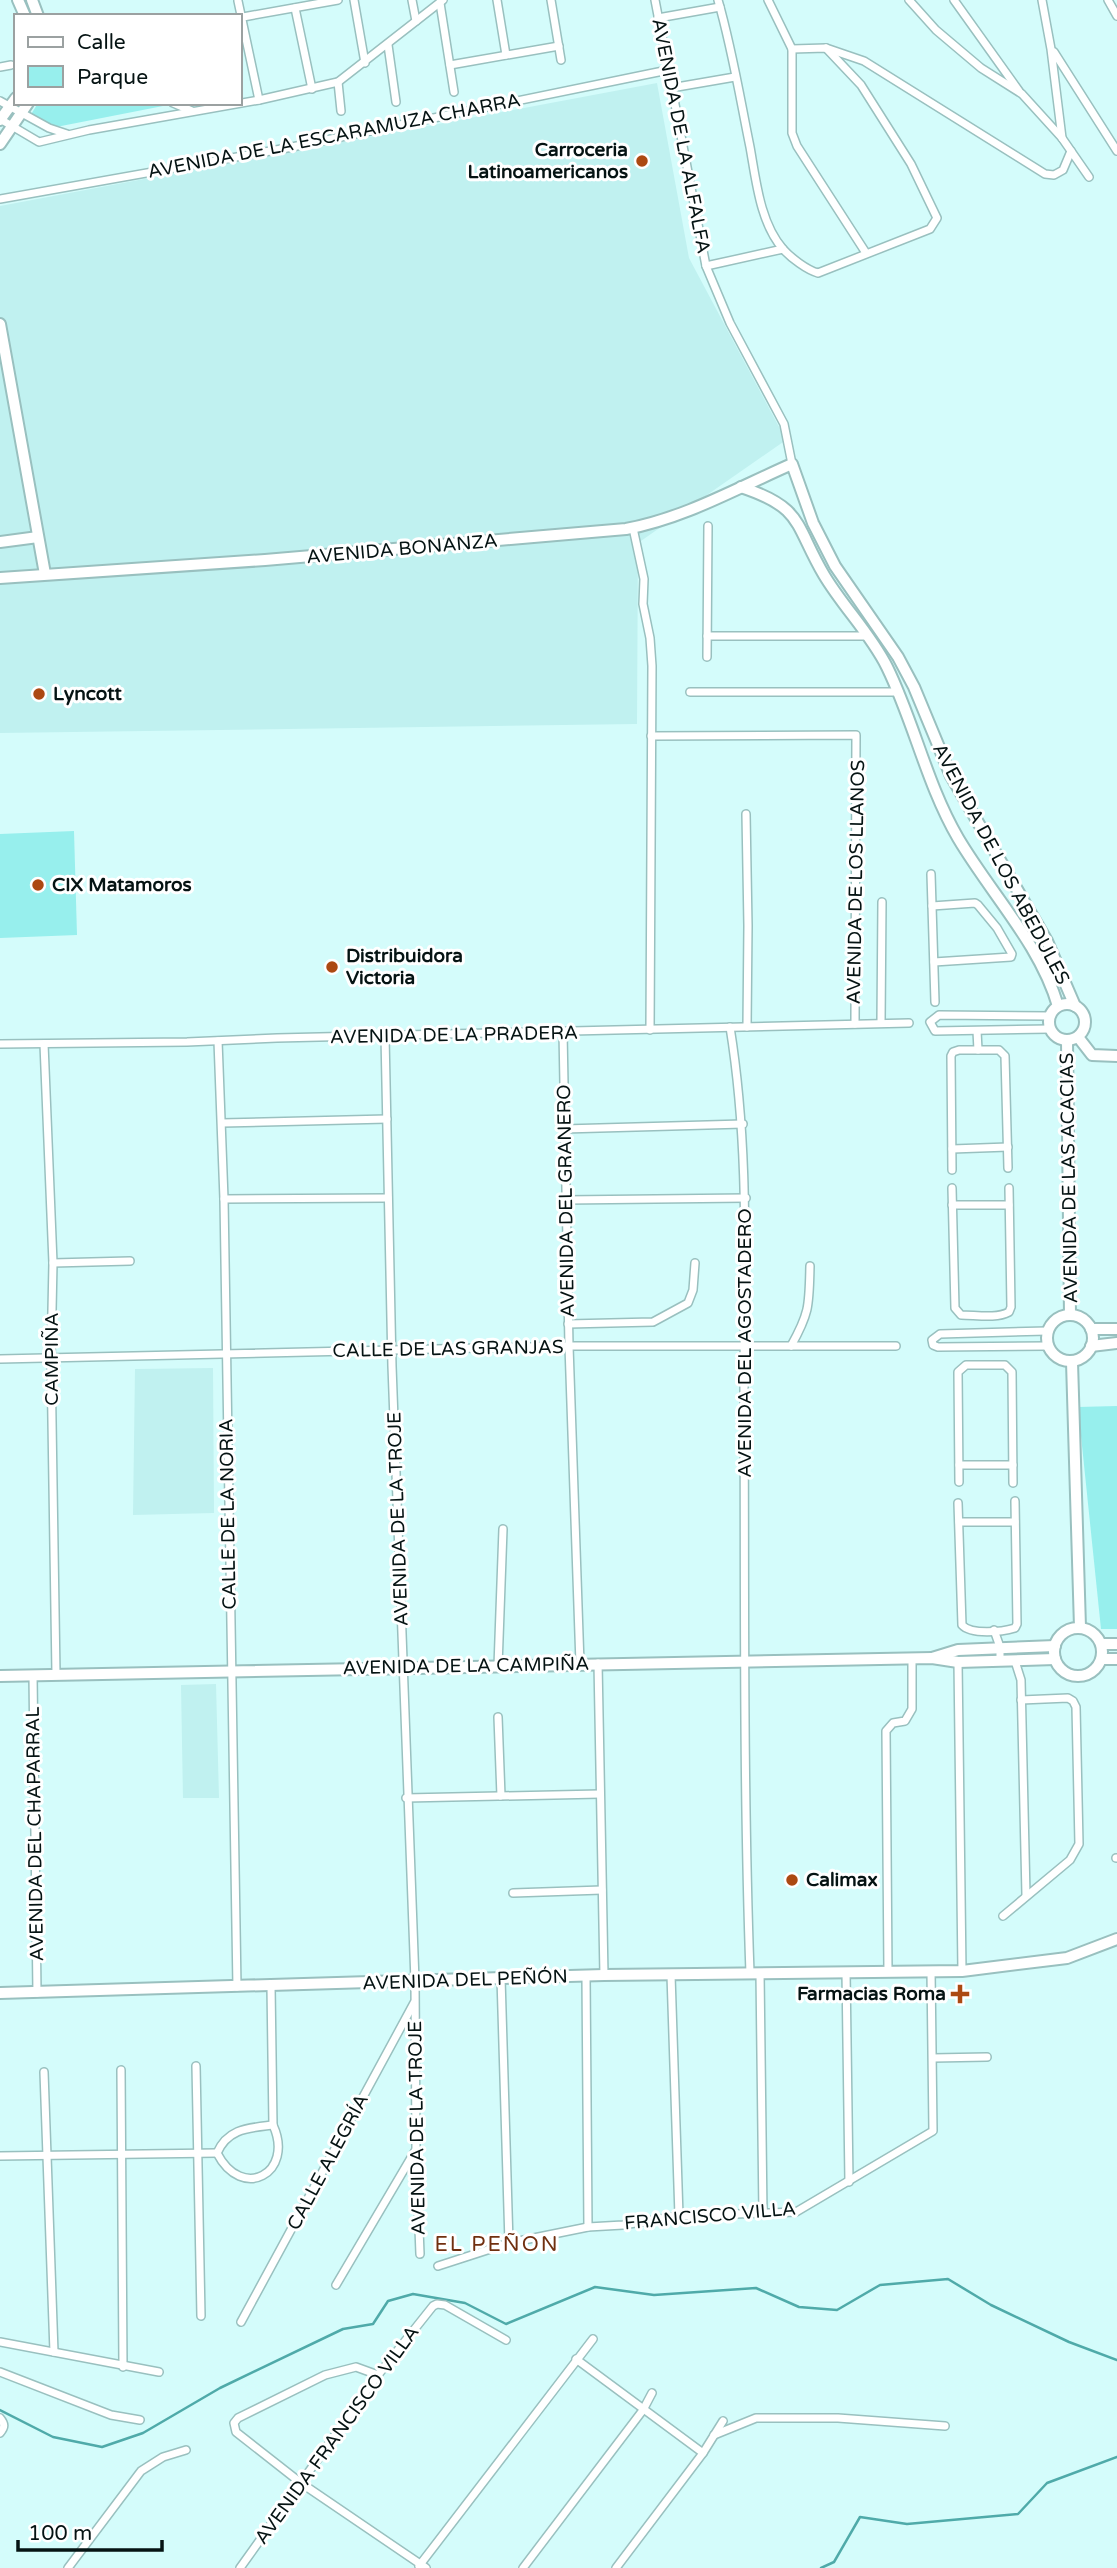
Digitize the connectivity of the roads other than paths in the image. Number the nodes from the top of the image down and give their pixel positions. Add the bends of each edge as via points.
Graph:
1 (338, 0) edge
2 (354, 0) edge
3 (412, 0) edge
4 (497, 0) edge
5 (551, 0) edge
6 (656, 0) edge
7 (768, 0) edge
8 (909, 0) edge
9 (954, 0) edge
10 (1042, 0) edge
11 (1108, 0) edge
12 (238, 1) edge
13 (441, 2) edge
14 (719, 4) edge
15 (295, 8) junction
16 (1117, 16) edge
17 (243, 17) junction
18 (657, 18) junction
19 (416, 21) junction
20 (388, 45) junction
21 (559, 46) junction
22 (826, 48) junction
23 (792, 49) junction
24 (1051, 49) junction
25 (506, 55) junction
26 (561, 60) dead end
27 (365, 63) junction
28 (11, 65) dead end
29 (450, 65) junction
30 (0, 67) edge
31 (668, 70) junction
32 (735, 77) junction
33 (338, 82) junction
34 (312, 89) junction
35 (671, 89) junction
36 (454, 92) dead end
37 (1021, 94) junction
38 (260, 100) junction
39 (9, 102) edge
40 (396, 102) dead end
41 (242, 103) edge
42 (178, 105) edge
43 (230, 105) edge
44 (25, 108) edge
45 (193, 111) junction
46 (341, 111) dead end
47 (0, 119) edge
48 (12, 127) junction
49 (68, 134) junction
50 (1062, 138) junction
51 (0, 144) edge
52 (1071, 151) junction
53 (1117, 151) edge
54 (1089, 177) dead end
55 (0, 200) edge
56 (783, 249) junction
57 (866, 253) junction
58 (706, 266) junction
59 (0, 324) edge
60 (792, 464) junction
61 (741, 486) junction
62 (708, 526) dead end
63 (633, 528) junction
64 (38, 537) junction
65 (0, 542) edge
66 (46, 574) junction
67 (0, 578) edge
68 (852, 594) junction
69 (842, 602) junction
70 (707, 636) junction
71 (868, 636) junction
72 (707, 657) dead end
73 (690, 692) dead end
74 (899, 692) junction
75 (651, 737) junction
76 (746, 814) dead end
77 (973, 817) junction
78 (953, 828) junction
79 (980, 830) junction
80 (960, 841) junction
81 (931, 874) dead end
82 (882, 902) dead end
83 (932, 906) junction
84 (1012, 919) junction
85 (997, 928) junction
86 (934, 962) junction
87 (935, 1002) dead end
88 (1058, 1006) junction
89 (1075, 1006) junction
90 (1050, 1016) junction
91 (881, 1023) junction
92 (909, 1023) dead end
93 (855, 1024) junction
94 (730, 1027) junction
95 (747, 1027) junction
96 (1050, 1029) junction
97 (650, 1030) junction
98 (977, 1031) junction
99 (563, 1032) junction
100 (385, 1036) junction
101 (1078, 1037) junction
102 (218, 1041) junction
103 (1067, 1041) junction
104 (0, 1044) edge
105 (44, 1044) junction
106 (978, 1050) junction
107 (1117, 1055) edge
108 (387, 1119) junction
109 (222, 1123) junction
110 (743, 1124) junction
111 (564, 1129) junction
112 (1007, 1147) junction
113 (952, 1149) junction
114 (1008, 1168) dead end
115 (953, 1170) dead end
116 (952, 1188) dead end
117 (1009, 1188) dead end
118 (388, 1198) junction
119 (746, 1198) junction
120 (224, 1199) junction
121 (565, 1200) junction
122 (953, 1205) junction
123 (1009, 1205) junction
124 (130, 1261) dead end
125 (53, 1263) junction
126 (695, 1263) dead end
127 (810, 1266) dead end
128 (980, 1315) junction
129 (1070, 1315) junction
130 (568, 1324) junction
131 (1091, 1329) junction
132 (1117, 1329) edge
133 (1047, 1331) junction
134 (981, 1333) junction
135 (1117, 1343) edge
136 (744, 1345) junction
137 (569, 1346) junction
138 (790, 1346) junction
139 (896, 1346) dead end
140 (1048, 1346) junction
141 (1091, 1346) junction
142 (982, 1347) junction
143 (392, 1350) junction
144 (226, 1353) junction
145 (51, 1358) junction
146 (0, 1359) edge
147 (1072, 1362) junction
148 (982, 1364) junction
149 (959, 1465) junction
150 (1013, 1465) junction
151 (959, 1482) dead end
152 (1013, 1483) dead end
153 (1015, 1501) dead end
154 (958, 1503) dead end
155 (959, 1522) junction
156 (1015, 1522) junction
157 (503, 1529) dead end
158 (1080, 1627) junction
159 (1006, 1630) junction
160 (994, 1632) junction
161 (1102, 1644) junction
162 (1117, 1644) edge
163 (1055, 1646) junction
164 (1001, 1649) junction
165 (975, 1656) junction
166 (932, 1658) junction
167 (912, 1659) junction
168 (1055, 1659) junction
169 (1102, 1659) junction
170 (1117, 1659) edge
171 (745, 1660) junction
172 (1020, 1660) junction
173 (958, 1662) junction
174 (598, 1663) junction
175 (580, 1664) junction
176 (498, 1666) junction
177 (403, 1668) junction
178 (230, 1671) junction
179 (56, 1674) junction
180 (33, 1675) junction
181 (0, 1676) edge
182 (1021, 1700) junction
183 (498, 1717) dead end
184 (600, 1794) junction
185 (501, 1796) junction
186 (407, 1798) junction
187 (602, 1890) junction
188 (513, 1892) dead end
189 (1026, 1895) junction
190 (1003, 1916) dead end
191 (1117, 1939) edge
192 (888, 1971) junction
193 (931, 1971) junction
194 (961, 1971) junction
195 (846, 1972) junction
196 (755, 1973) junction
197 (604, 1975) junction
198 (671, 1975) junction
199 (586, 1976) junction
200 (501, 1978) junction
201 (415, 1981) junction
202 (271, 1986) junction
203 (237, 1987) junction
204 (0, 1993) edge
205 (37, 1993) junction
206 (415, 2002) junction
207 (988, 2057) dead end
208 (933, 2058) junction
209 (196, 2066) dead end
210 (121, 2070) dead end
211 (44, 2072) dead end
212 (273, 2125) junction
213 (415, 2151) junction
214 (217, 2153) junction
215 (197, 2154) junction
216 (48, 2155) junction
217 (122, 2155) junction
218 (0, 2156) edge
219 (849, 2182) junction
220 (764, 2215) junction
221 (679, 2216) junction
222 (588, 2227) junction
223 (509, 2243) junction
224 (420, 2254) dead end
225 (438, 2266) dead end
226 (336, 2284) dead end
227 (201, 2316) dead end
228 (241, 2322) dead end
229 (593, 2339) dead end
230 (506, 2340) dead end
231 (0, 2342) edge
232 (54, 2352) junction
233 (576, 2359) junction
234 (123, 2367) junction
235 (0, 2372) edge
236 (159, 2372) dead end
237 (378, 2375) junction
238 (652, 2393) dead end
239 (643, 2410) junction
240 (0, 2418) edge
241 (140, 2420) dead end
242 (723, 2421) dead end
243 (945, 2426) dead end
244 (0, 2433) edge
245 (714, 2435) junction
246 (186, 2450) dead end
247 (703, 2453) junction
248 (301, 2483) junction
249 (422, 2567) edge
250 (68, 2568) edge
251 (240, 2568) edge
252 (523, 2568) edge
253 (616, 2568) edge

1 - 15 street
2 - 27 street
3 - 19 street
4 - 25 street
5 - 21 street
6 - 18 street, AVENIDA DE LA ALFALFA
7 - 23 street
8 - 37 street via 981,68
9 - 37 street
10 - 24 street
11 - 16 street
12 - 17 street
13 - 19 street
13 - 29 street
14 - 18 street
14 - 32 street
15 - 17 street
15 - 34 street
17 - 38 street
18 - 31 street, AVENIDA DE LA ALFALFA
19 - 20 street
20 - 27 street
20 - 40 street
21 - 25 street
21 - 26 street
22 - 23 street
22 - 52 street via 882,71 1045,174 1063,170
22 - 57 street via 861,85 911,164 937,218 930,229
23 - 57 street via 792,133
24 - 50 street
24 - 53 street
25 - 29 street
27 - 33 street
28 - 30 street
29 - 36 street
31 - 35 street, AVENIDA DE LA ALFALFA
31 - 55 street, AVENIDA DE LA ESCARAMUZA CHARRA via 287,148
32 - 35 street
32 - 56 street via 760,197
33 - 34 street
33 - 46 street
34 - 38 street
35 - 58 street, AVENIDA DE LA ALFALFA
37 - 50 street
38 - 41 street
39 - 47 street
42 - 45 street
43 - 45 street
44 - 48 street
44 - 49 street via 49,128
45 - 49 street
47 - 48 street
48 - 49 street via 39,142
48 - 51 street
50 - 52 street
52 - 54 street
56 - 57 street via 818,273
56 - 58 street
58 - 60 street, AVENIDA DE LA ALFALFA via 783,424
59 - 64 street
60 - 61 street, AVENIDA BONANZA
60 - 68 street, AVENIDA DE LOS ABEDULES via 813,523
61 - 63 street, AVENIDA BONANZA via 702,506
61 - 69 street, AVENIDA DE LOS ABEDULES via 789,510
62 - 70 street
63 - 66 street, AVENIDA BONANZA
63 - 75 street via 650,638
64 - 65 street
64 - 66 street
66 - 67 street, AVENIDA BONANZA
68 - 69 street
68 - 77 street, AVENIDA DE LOS ABEDULES via 905,669 947,769
69 - 71 street, AVENIDA DE LOS ABEDULES
70 - 71 street
70 - 72 street
71 - 74 street, AVENIDA DE LOS ABEDULES
73 - 74 street
74 - 78 street, AVENIDA DE LOS ABEDULES
75 - 93 street, AVENIDA DE LOS LLANOS via 856,735
75 - 97 street
76 - 95 street
77 - 78 street
77 - 79 street, AVENIDA DE LOS ABEDULES
78 - 80 street, AVENIDA DE LOS ABEDULES
79 - 80 street
79 - 89 street, AVENIDA DE LOS ABEDULES via 1047,941
80 - 84 street, AVENIDA DE LOS ABEDULES
81 - 83 street
82 - 91 street
83 - 85 street via 975,903
83 - 86 street
84 - 85 street
84 - 88 street, AVENIDA DE LOS ABEDULES via 1053,988
85 - 86 street via 1012,951 1011,957
86 - 87 street
88 - 89 street
88 - 90 street
89 - 101 street via 1085,1023
90 - 96 street
90 - 98 street via 939,1016 930,1023 935,1031
91 - 92 street, AVENIDA DE LA PRADERA
91 - 93 street, AVENIDA DE LA PRADERA
93 - 95 street, AVENIDA DE LA PRADERA
94 - 95 street, AVENIDA DE LA PRADERA
94 - 97 street, AVENIDA DE LA PRADERA
94 - 110 street, AVENIDA DEL AGOSTADERO
96 - 98 street
96 - 103 street
97 - 99 street, AVENIDA DE LA PRADERA
98 - 106 street
99 - 100 street, AVENIDA DE LA PRADERA
99 - 111 street, AVENIDA DEL GRANERO
100 - 102 street, AVENIDA DE LA PRADERA
100 - 108 street, AVENIDA DE LA TROJE
101 - 103 street
101 - 107 street via 1092,1055
102 - 105 street, AVENIDA DE LA PRADERA
102 - 109 street, CALLE DE LA NORIA
103 - 129 street, AVENIDA DE LAS ACACIAS
104 - 105 street, AVENIDA DE LA PRADERA
105 - 125 street, CAMPIÑA
106 - 112 street via 999,1050 1005,1056
106 - 113 street via 954,1051 951,1056
108 - 109 street
108 - 118 street, AVENIDA DE LA TROJE
109 - 120 street, CALLE DE LA NORIA
110 - 111 street
110 - 119 street, AVENIDA DEL AGOSTADERO
111 - 121 street, AVENIDA DEL GRANERO
112 - 113 street
112 - 114 street
113 - 115 street
116 - 122 street
117 - 123 street
118 - 120 street
118 - 143 street, AVENIDA DE LA TROJE
119 - 121 street
119 - 136 street, AVENIDA DEL AGOSTADERO
120 - 144 street, CALLE DE LA NORIA
121 - 130 street, AVENIDA DEL GRANERO
122 - 123 street
122 - 128 street via 955,1308 961,1315
123 - 128 street via 1011,1307 1004,1315
124 - 125 street
125 - 145 street, CAMPIÑA
126 - 130 street via 688,1303 653,1322
127 - 138 street via 806,1318
128 - 134 street
129 - 131 street
129 - 133 street via 1056,1319
130 - 137 street, AVENIDA DEL GRANERO
131 - 132 street
131 - 141 street
133 - 134 street
133 - 140 street
134 - 142 street via 940,1334 932,1343 938,1347
135 - 141 street
136 - 137 street, CALLE DE LAS GRANJAS
136 - 138 street, CALLE DE LAS GRANJAS
136 - 171 street, AVENIDA DEL AGOSTADERO
137 - 143 street, CALLE DE LAS GRANJAS
137 - 175 street, AVENIDA DEL GRANERO
138 - 139 street, CALLE DE LAS GRANJAS
140 - 142 street
140 - 147 street via 1057,1358
141 - 147 street via 1084,1357
142 - 148 street
143 - 144 street, CALLE DE LAS GRANJAS
143 - 177 street, AVENIDA DE LA TROJE
144 - 145 street, CALLE DE LAS GRANJAS
144 - 178 street, CALLE DE LA NORIA
145 - 146 street, CALLE DE LAS GRANJAS
145 - 179 street, CAMPIÑA
147 - 158 street
148 - 149 street via 966,1364 958,1372
148 - 150 street via 1005,1364 1012,1372
149 - 150 street
149 - 151 street
150 - 152 street
153 - 156 street
154 - 155 street
155 - 156 street
155 - 160 street via 962,1625 968,1630
156 - 159 street via 1017,1625
157 - 176 street
158 - 161 street via 1094,1632
158 - 163 street via 1064,1632
159 - 160 street
159 - 164 street
160 - 164 street
161 - 162 street
161 - 169 street
163 - 164 street, AVENIDA DE LA CAMPIÑA
163 - 168 street
164 - 165 street, AVENIDA DE LA CAMPIÑA
164 - 172 street, AVENIDA DE LA CAMPIÑA
165 - 166 street, AVENIDA DE LA CAMPIÑA via 946,1652
165 - 173 street, AVENIDA DE LA CAMPIÑA
166 - 167 street, AVENIDA DE LA CAMPIÑA
166 - 173 street, AVENIDA DE LA CAMPIÑA
167 - 171 street, AVENIDA DE LA CAMPIÑA
167 - 192 street via 912,1709 905,1721 893,1723 886,1731
168 - 169 street via 1066,1673 1078,1676 1095,1669
168 - 172 street, AVENIDA DE LA CAMPIÑA
169 - 170 street
171 - 174 street, AVENIDA DE LA CAMPIÑA
171 - 196 street via 745,1820
172 - 182 street
173 - 194 street
174 - 175 street, AVENIDA DE LA CAMPIÑA
174 - 184 street
175 - 176 street, AVENIDA DE LA CAMPIÑA
176 - 177 street, AVENIDA DE LA CAMPIÑA
177 - 178 street, AVENIDA DE LA CAMPIÑA
177 - 186 street, AVENIDA DE LA TROJE
178 - 179 street, AVENIDA DE LA CAMPIÑA
178 - 203 street, CALLE DE LA NORIA
179 - 180 street, AVENIDA DE LA CAMPIÑA
180 - 181 street, AVENIDA DE LA CAMPIÑA
180 - 205 street, AVENIDA DEL CHAPARRAL
182 - 189 street
182 - 189 street via 1068,1698 1076,1707 1079,1844 1070,1860
183 - 185 street
184 - 185 street
184 - 187 street
185 - 186 street
186 - 201 street, AVENIDA DE LA TROJE
187 - 188 street
187 - 197 street
189 - 190 street
191 - 194 street, AVENIDA DEL PEÑÓN via 1067,1958
192 - 193 street, AVENIDA DEL PEÑÓN
192 - 195 street, AVENIDA DEL PEÑÓN
193 - 194 street, AVENIDA DEL PEÑÓN
193 - 208 street, FRANCISCO VILLA
195 - 196 street, AVENIDA DEL PEÑÓN
195 - 219 street
196 - 198 street, AVENIDA DEL PEÑÓN
196 - 220 street
197 - 198 street, AVENIDA DEL PEÑÓN
197 - 199 street, AVENIDA DEL PEÑÓN
198 - 221 street
199 - 200 street, AVENIDA DEL PEÑÓN
199 - 222 street
200 - 201 street, AVENIDA DEL PEÑÓN
200 - 223 street
201 - 202 street, AVENIDA DEL PEÑÓN
201 - 206 street, AVENIDA DE LA TROJE
202 - 203 street, AVENIDA DEL PEÑÓN
202 - 212 street
203 - 205 street, AVENIDA DEL PEÑÓN
204 - 205 street, AVENIDA DEL PEÑÓN
206 - 213 street, AVENIDA DE LA TROJE
206 - 228 street, CALLE ALEGRÍA
207 - 208 street
208 - 219 street, FRANCISCO VILLA via 933,2131
209 - 215 street
210 - 217 street
211 - 216 street
212 - 214 street via 233,2133 222,2140
212 - 214 street via 278,2150 271,2171 264,2176 236,2175
213 - 224 street, AVENIDA DE LA TROJE
213 - 226 street
214 - 215 street
215 - 217 street
215 - 227 street
216 - 217 street
216 - 218 street
216 - 232 street
217 - 234 street
219 - 220 street, FRANCISCO VILLA via 796,2212
220 - 221 street, FRANCISCO VILLA
221 - 222 street, FRANCISCO VILLA
222 - 223 street, FRANCISCO VILLA
223 - 225 street, FRANCISCO VILLA
229 - 233 street
230 - 237 street, AVENIDA FRANCISCO VILLA via 437,2304
231 - 232 street
232 - 234 street
233 - 239 street
233 - 249 street
234 - 236 street
235 - 241 street via 111,2415
237 - 248 street, AVENIDA FRANCISCO VILLA
237 - 248 street via 356,2367 325,2375 234,2423 236,2432
238 - 239 street
239 - 247 street
239 - 252 street
240 - 244 street via 4,2428
242 - 245 street
243 - 245 street via 756,2418
245 - 247 street
246 - 250 street via 141,2471
247 - 253 street
248 - 249 street
248 - 251 street, AVENIDA FRANCISCO VILLA

